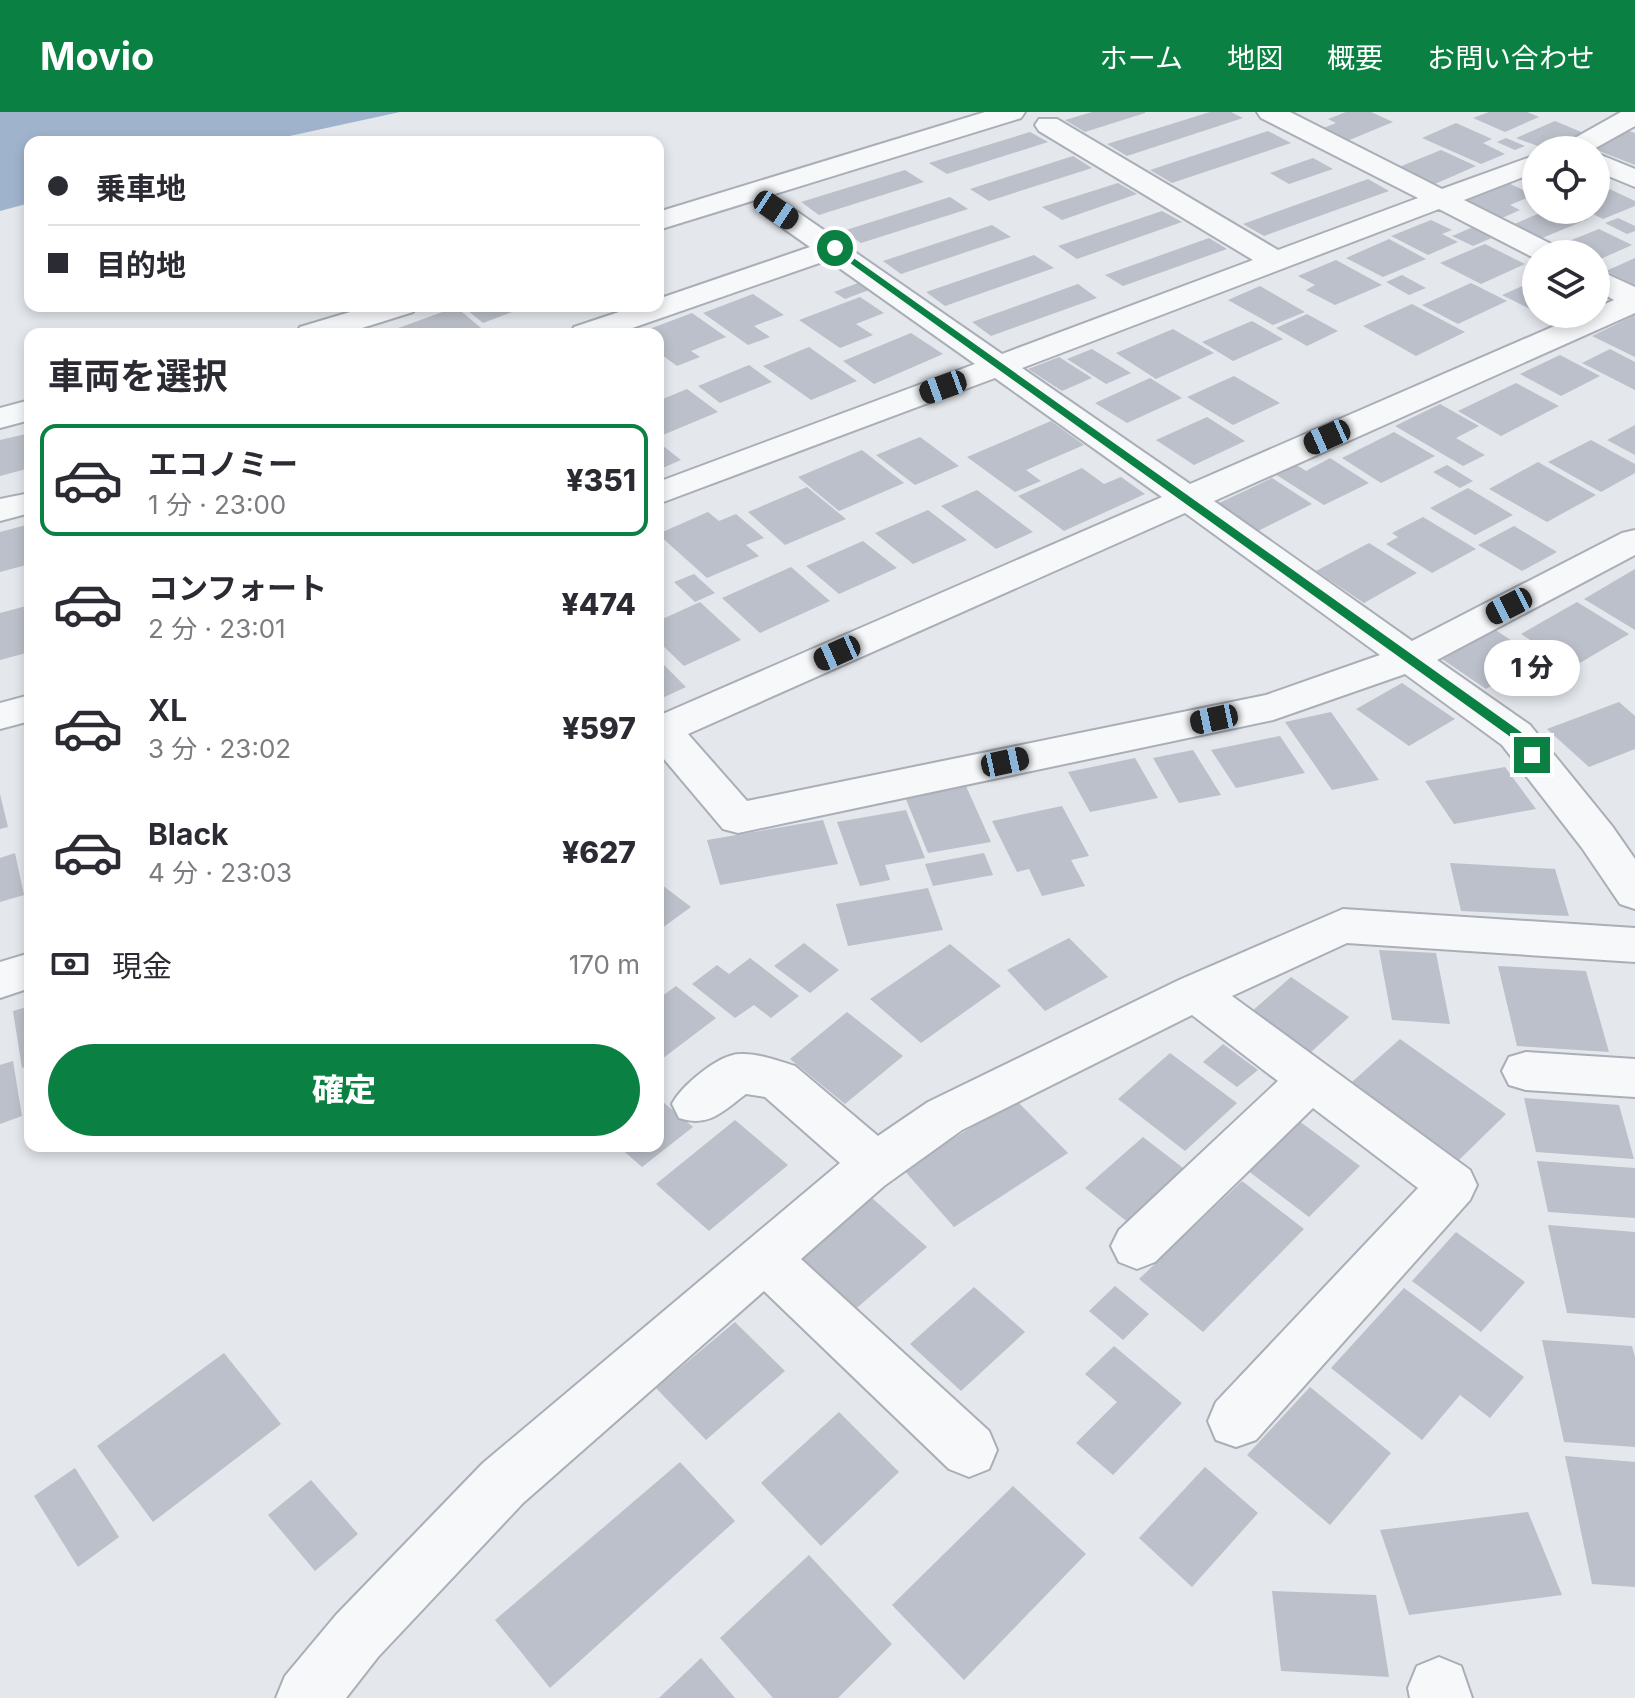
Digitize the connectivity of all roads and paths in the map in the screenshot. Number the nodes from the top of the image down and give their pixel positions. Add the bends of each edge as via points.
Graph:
1 (1012, 112) edge
2 (1288, 115) edge
3 (1635, 115) edge
4 (1048, 125) dead end
5 (1598, 136) edge
6 (1610, 167) edge
7 (1522, 168) edge
8 (1635, 179) edge
9 (1439, 197) junction
10 (776, 210) dead end
11 (664, 219) edge
12 (1522, 240) edge
13 (835, 248) junction
14 (1276, 261) junction
15 (1610, 286) edge
16 (1635, 300) edge
17 (664, 307) edge
18 (382, 312) edge
19 (649, 312) edge
20 (330, 328) edge
21 (602, 328) edge
22 (1000, 365) junction
23 (24, 412) edge
24 (0, 418) edge
25 (664, 492) edge
26 (1187, 498) junction
27 (24, 504) edge
28 (0, 510) edge
29 (1635, 541) edge
30 (1408, 659) junction
31 (24, 710) edge
32 (0, 716) edge
33 (664, 729) edge
34 (664, 735) edge
35 (1616, 832) edge
36 (1635, 893) edge
37 (1635, 945) edge
38 (24, 972) edge
39 (0, 980) edge
40 (1195, 993) junction
41 (1526, 1071) dead end
42 (1635, 1078) edge
43 (1311, 1080) junction
44 (696, 1104) dead end
45 (876, 1164) junction
46 (1137, 1246) dead end
47 (765, 1259) junction
48 (1236, 1421) dead end
49 (969, 1450) dead end
50 (307, 1698) edge

1 - 11 street
2 - 9 street
3 - 5 street
4 - 14 street
6 - 8 street
7 - 9 street
9 - 12 street
9 - 14 street
10 - 13 street
13 - 17 street
13 - 22 street
14 - 22 street
15 - 16 street
16 - 26 street
18 - 20 street
19 - 21 street
22 - 25 street
22 - 26 street
23 - 24 street
26 - 30 street
26 - 33 street
27 - 28 street
29 - 30 street
30 - 34 street via 1273,707 738,818
30 - 35 street via 1516,735
31 - 32 street
35 - 36 street
37 - 40 street via 1343,926
38 - 39 street
40 - 43 street
40 - 45 street via 945,1116
41 - 42 street
43 - 46 street
43 - 48 street via 1452,1185
44 - 45 street via 739,1073 778,1080
45 - 47 street
47 - 49 street
47 - 50 street via 503,1483 357,1636

